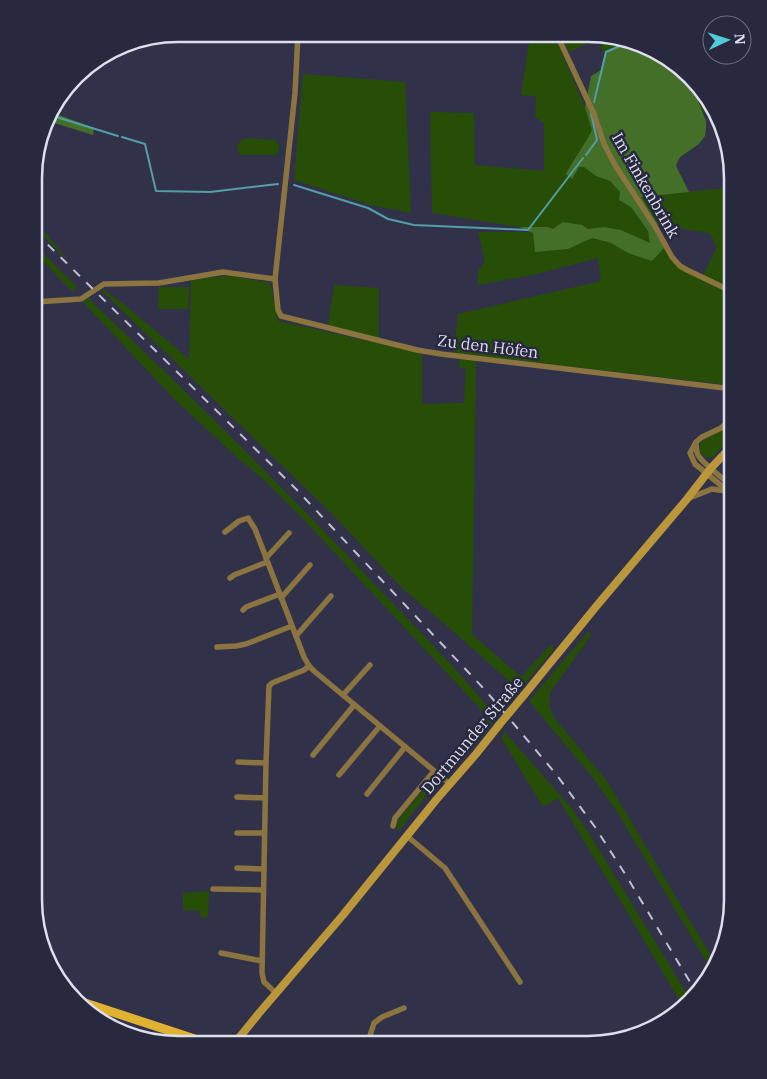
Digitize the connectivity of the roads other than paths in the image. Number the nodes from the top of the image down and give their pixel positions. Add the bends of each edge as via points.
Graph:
1 (298, 42) edge
2 (560, 42) edge
3 (275, 279) junction
4 (724, 288) edge
5 (42, 302) edge
6 (724, 388) edge
7 (724, 425) edge
8 (724, 455) edge
9 (709, 471) junction
10 (724, 484) edge
11 (724, 490) edge
12 (687, 499) junction
13 (225, 532) dead end
14 (289, 533) dead end
15 (266, 560) junction
16 (310, 565) dead end
17 (230, 578) dead end
18 (280, 596) junction
19 (331, 596) dead end
20 (242, 610) dead end
21 (292, 626) junction
22 (296, 636) junction
23 (217, 647) dead end
24 (370, 665) dead end
25 (309, 666) junction
26 (343, 696) junction
27 (354, 705) junction
28 (380, 726) junction
29 (405, 747) junction
30 (313, 754) dead end
31 (238, 762) dead end
32 (266, 763) junction
33 (434, 771) junction
34 (340, 775) dead end
35 (450, 784) junction
36 (367, 794) dead end
37 (237, 797) dead end
38 (265, 798) junction
39 (393, 826) dead end
40 (237, 833) dead end
41 (264, 833) junction
42 (407, 836) junction
43 (237, 868) dead end
44 (264, 869) junction
45 (213, 889) dead end
46 (263, 890) junction
47 (221, 953) dead end
48 (262, 962) junction
49 (520, 982) dead end
50 (276, 993) junction
51 (92, 1005) edge
52 (404, 1008) dead end
53 (186, 1036) edge
54 (241, 1036) edge
55 (370, 1036) edge

1 - 3 street, Zu den Höfen
2 - 4 street, Im Finkenbrink via 594,114 604,144 672,257 680,266
3 - 5 street via 223,272 159,283 104,284 80,299
3 - 6 street, Zu den Höfen via 281,316 417,350
7 - 9 street via 702,437 690,453 695,464
8 - 9 main road, Dortmunder Straße
9 - 10 street
9 - 12 main road, Dortmunder Straße
11 - 12 street via 712,489
12 - 35 main road, Dortmunder Straße, bridge
13 - 15 street via 248,518
14 - 15 street
15 - 17 street
15 - 18 street
16 - 18 street
18 - 20 street
18 - 21 street
19 - 22 street
21 - 22 street
21 - 23 street via 246,644
22 - 25 street
24 - 26 street
25 - 26 street
25 - 32 street via 269,686
26 - 27 street
27 - 28 street
27 - 30 street
28 - 29 street
28 - 34 street
29 - 33 street
29 - 36 street
31 - 32 street
32 - 38 street
33 - 35 street
33 - 39 street, Dortmunder Straße via 395,818
35 - 42 main road, Dortmunder Straße
37 - 38 street
38 - 41 street
40 - 41 street
41 - 44 street
42 - 49 street via 445,868
42 - 50 main road, Dortmunder Straße
43 - 44 street
44 - 46 street
45 - 46 street
46 - 48 street
47 - 48 street
48 - 50 street via 264,982
50 - 54 main road, Dortmunder Straße
51 - 53 main road
52 - 55 street via 374,1023

